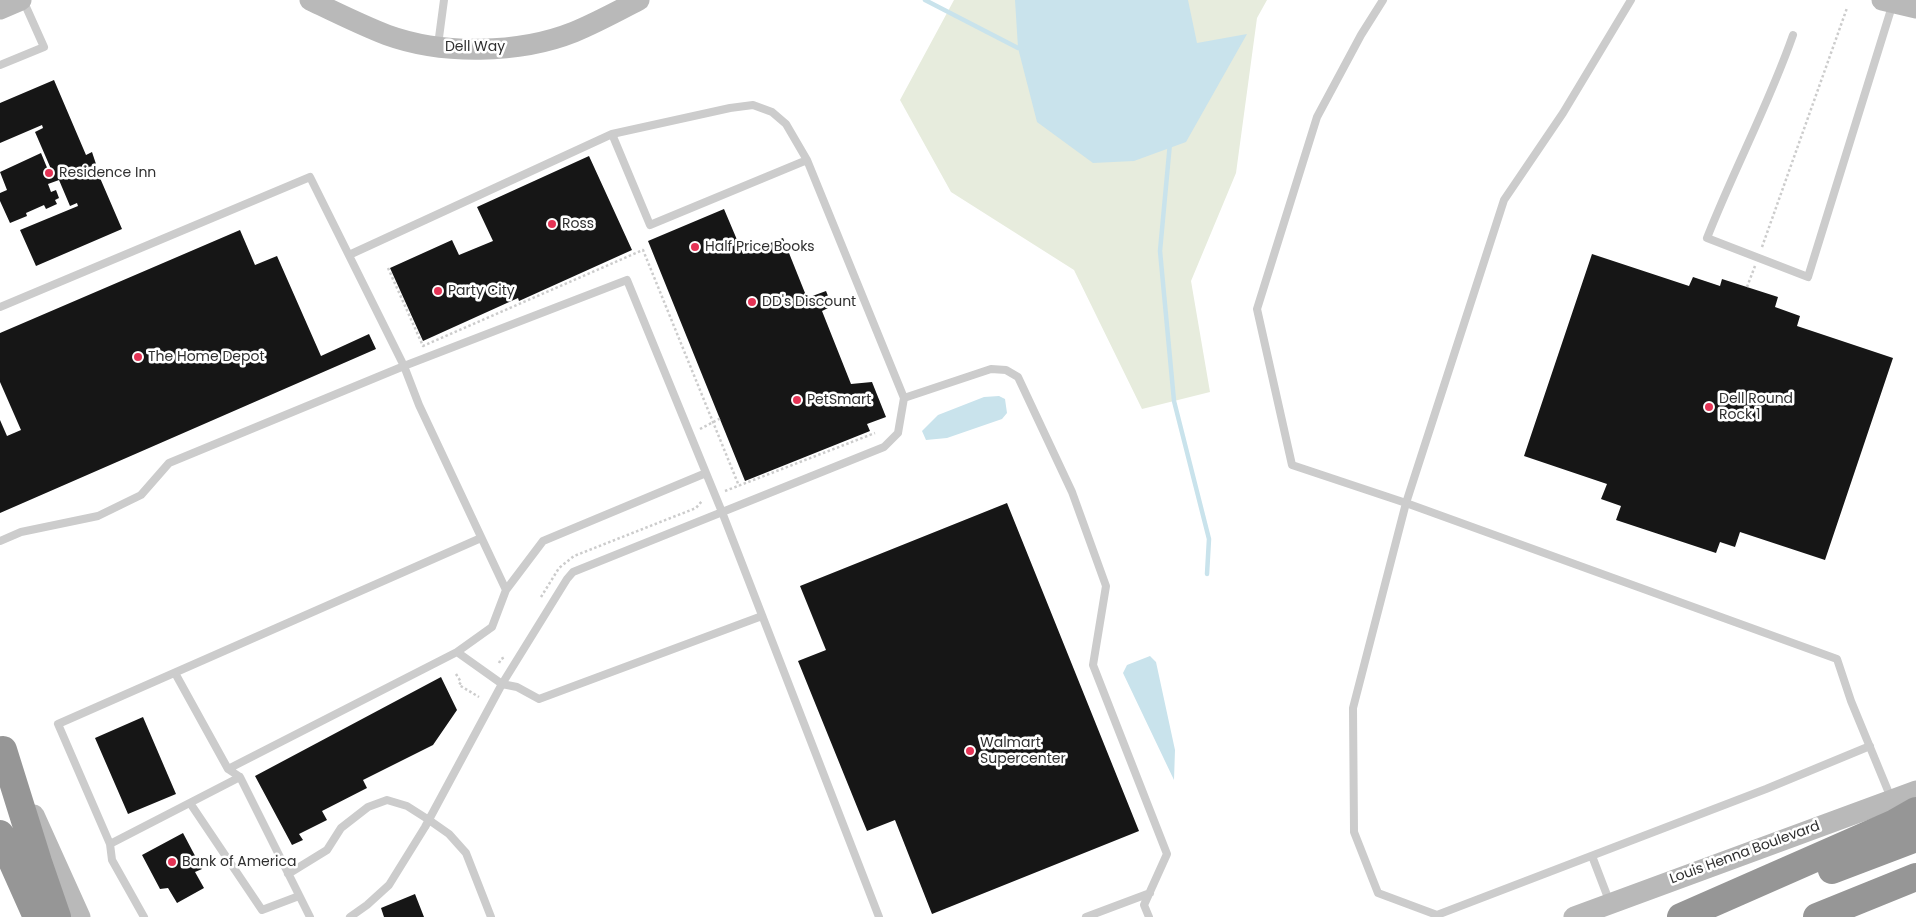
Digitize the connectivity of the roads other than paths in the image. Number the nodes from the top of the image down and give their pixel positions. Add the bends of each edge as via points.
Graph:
1 (22, 0) edge
2 (444, 0) edge
3 (639, 0) edge
4 (1383, 0) edge
5 (1631, 0) edge
6 (310, 2) edge
7 (1887, 2) edge
8 (617, 5) edge
9 (1916, 8) edge
10 (0, 9) edge
11 (1793, 35) dead end
12 (438, 47) junction
13 (0, 65) edge
14 (612, 134) junction
15 (807, 160) junction
16 (349, 255) junction
17 (0, 307) edge
18 (404, 366) junction
19 (904, 398) junction
20 (706, 473) junction
21 (1406, 502) junction
22 (722, 512) junction
23 (481, 538) junction
24 (0, 540) edge
25 (506, 590) junction
26 (762, 616) junction
27 (457, 652) junction
28 (175, 673) junction
29 (502, 684) junction
30 (1, 746) edge
31 (1870, 746) junction
32 (228, 769) junction
33 (240, 777) junction
34 (1916, 791) edge
35 (190, 803) junction
36 (1904, 805) edge
37 (429, 820) junction
38 (0, 834) edge
39 (1916, 838) edge
40 (110, 844) junction
41 (1592, 856) junction
42 (288, 874) junction
43 (1916, 877) edge
44 (1150, 892) junction
45 (299, 896) junction
46 (1610, 903) junction
47 (37, 917) edge
48 (57, 917) edge
49 (80, 917) edge
50 (144, 917) edge
51 (310, 917) edge
52 (350, 917) edge
53 (491, 917) edge
54 (878, 917) edge
55 (1086, 917) edge
56 (1149, 917) edge
57 (1574, 917) edge
58 (1681, 917) edge
59 (1712, 917) edge
60 (1817, 917) edge

1 - 10 main road
1 - 13 lane via 44,47
2 - 12 lane
3 - 8 main road, Dell Way
4 - 21 lane via 1317,117 1257,309 1292,465
5 - 21 lane via 1563,113 1504,200
6 - 12 main road, Dell Way via 388,35
7 - 9 main road
7 - 11 lane via 1808,277 1707,238 1779,75
8 - 12 main road, Dell Way via 574,32 525,46
14 - 15 lane via 753,105 772,112 786,124
14 - 15 lane via 650,225
14 - 16 lane
15 - 19 lane
16 - 17 lane via 310,177
16 - 18 lane
18 - 20 lane via 627,280
18 - 23 lane
18 - 24 lane via 169,463 141,495 98,516 21,532
19 - 22 lane via 898,433 884,447
19 - 44 lane via 991,369 1006,370 1018,377 1072,492 1106,586 1093,665 1167,854
20 - 22 lane
20 - 25 lane via 543,540
21 - 31 lane via 1837,659
21 - 41 lane via 1353,708 1354,832 1378,893 1437,915
22 - 26 lane
22 - 29 lane via 573,572
23 - 25 lane
23 - 28 lane
25 - 27 lane via 492,627
26 - 29 lane via 539,699 517,687
26 - 54 lane
27 - 29 lane
27 - 32 lane
28 - 32 lane
28 - 40 lane via 58,724
29 - 37 lane
30 - 48 highway
30 - 49 main road
31 - 36 lane
31 - 41 lane
32 - 33 lane
33 - 35 lane
33 - 42 lane
34 - 36 main road, Louis Henna Boulevard
35 - 40 lane
35 - 45 lane via 262,910
36 - 46 main road, Louis Henna Boulevard
36 - 58 highway via 1895,823
37 - 42 lane via 407,806 387,800 368,807 341,828 328,850
37 - 52 lane via 389,885
37 - 53 lane via 450,834 466,853
38 - 47 highway
39 - 59 highway
40 - 50 lane via 112,860
41 - 46 lane
42 - 45 lane
43 - 60 highway
44 - 55 lane
44 - 56 lane via 1144,905
45 - 51 lane
46 - 57 main road, Louis Henna Boulevard

